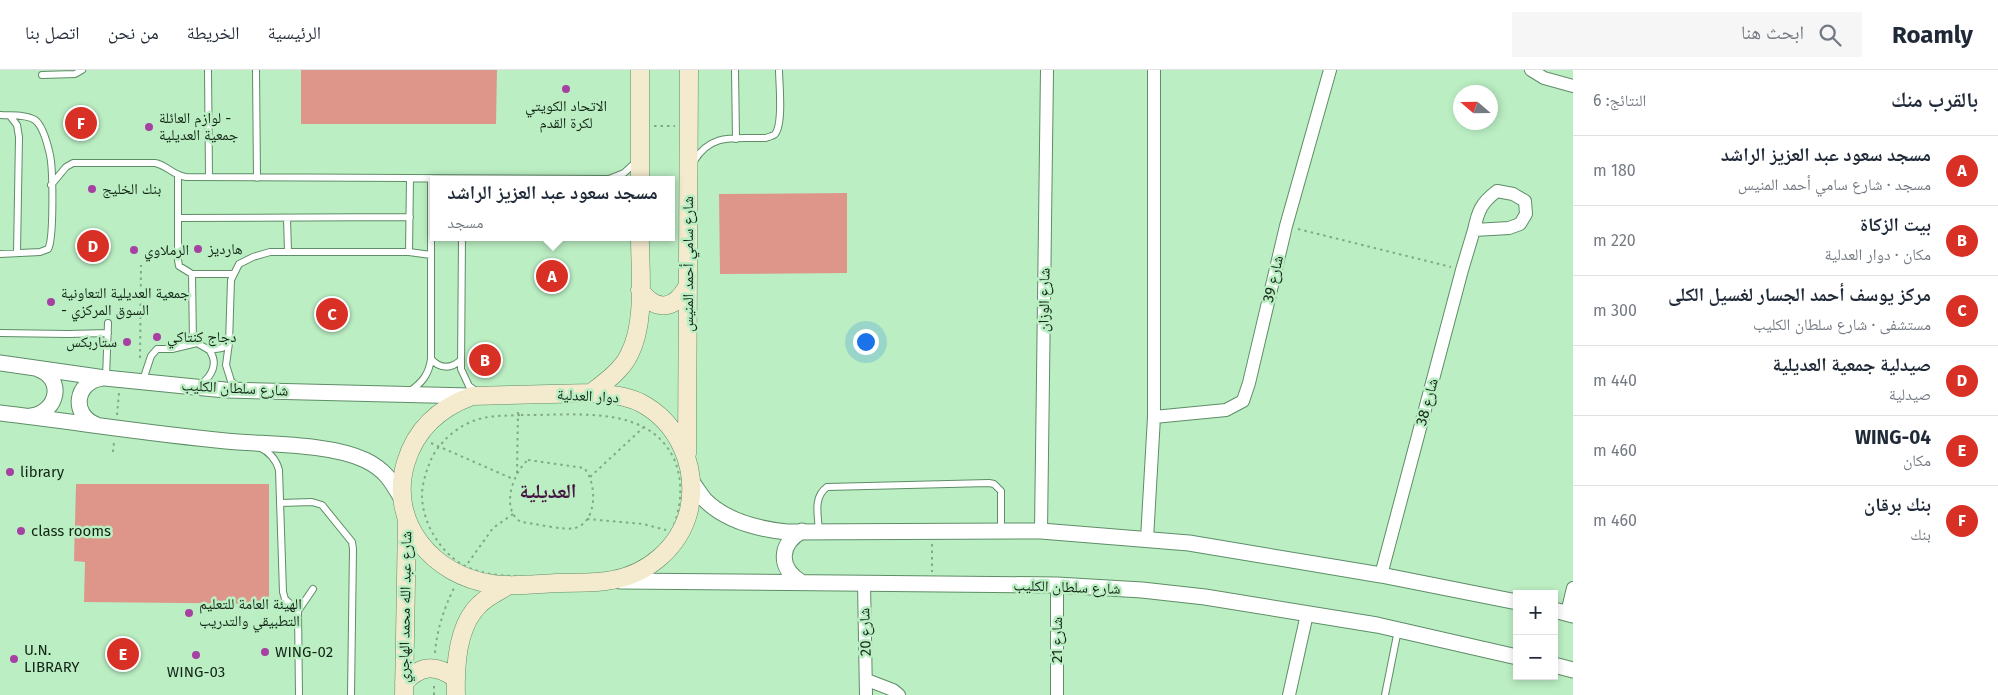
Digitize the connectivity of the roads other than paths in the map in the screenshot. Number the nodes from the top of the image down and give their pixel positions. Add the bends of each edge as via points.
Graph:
1 (82, 70) edge
2 (208, 70) edge
3 (256, 70) edge
4 (688, 70) edge
5 (736, 70) edge
6 (779, 70) edge
7 (1047, 70) edge
8 (1154, 70) edge
9 (1330, 70) edge
10 (1531, 70) edge
11 (640, 71) edge
12 (42, 75) dead end
13 (1573, 86) edge
14 (0, 115) edge
15 (10, 116) junction
16 (736, 139) junction
17 (639, 154) junction
18 (688, 170) junction
19 (178, 176) junction
20 (617, 176) edge
21 (640, 176) edge
22 (209, 177) junction
23 (257, 178) junction
24 (410, 178) junction
25 (430, 178) edge
26 (51, 185) junction
27 (410, 217) junction
28 (178, 218) junction
29 (287, 218) junction
30 (1474, 230) dead end
31 (431, 241) edge
32 (462, 241) edge
33 (640, 241) edge
34 (288, 252) junction
35 (409, 252) junction
36 (16, 253) junction
37 (0, 254) edge
38 (431, 255) junction
39 (192, 274) junction
40 (233, 274) junction
41 (687, 287) junction
42 (640, 290) junction
43 (108, 323) dead end
44 (0, 333) edge
45 (108, 333) junction
46 (193, 343) junction
47 (229, 343) junction
48 (209, 350) junction
49 (431, 359) junction
50 (461, 360) junction
51 (0, 363) edge
52 (35, 368) junction
53 (111, 378) junction
54 (142, 381) junction
55 (197, 387) junction
56 (244, 391) junction
57 (591, 393) junction
58 (406, 394) junction
59 (478, 396) junction
60 (0, 413) edge
61 (29, 417) junction
62 (1154, 417) junction
63 (99, 426) junction
64 (246, 443) junction
65 (687, 457) junction
66 (691, 481) junction
67 (280, 503) junction
68 (405, 510) junction
69 (802, 531) junction
70 (818, 531) junction
71 (1001, 531) junction
72 (1041, 531) junction
73 (1147, 539) junction
74 (1381, 575) junction
75 (611, 581) junction
76 (801, 582) junction
77 (864, 583) junction
78 (510, 585) junction
79 (1057, 586) junction
80 (1573, 588) edge
81 (313, 589) dead end
82 (1513, 601) edge
83 (298, 611) junction
84 (1565, 613) edge
85 (1307, 614) junction
86 (1398, 629) junction
87 (1513, 656) edge
88 (1558, 666) edge
89 (1573, 670) edge
90 (867, 680) junction
91 (455, 687) edge
92 (404, 689) edge
93 (299, 695) edge
94 (351, 695) edge
95 (866, 695) edge
96 (899, 695) edge
97 (1056, 695) edge
98 (1289, 695) edge
99 (1385, 695) edge

1 - 12 lane via 75,74
2 - 22 lane
3 - 23 lane
4 - 18 main road, شارع سامي أحمد المنيس
5 - 16 lane
6 - 16 lane via 777,130 766,138
7 - 72 street, شارع الوزان
8 - 62 street
9 - 62 street, شارع 39 via 1286,226 1250,383 1243,400 1226,410
10 - 13 street via 1552,81
11 - 17 main road
14 - 15 lane
15 - 26 lane via 31,118 39,124 50,155
15 - 36 lane via 18,125 19,137
16 - 18 lane via 719,139 707,144
17 - 20 lane via 631,168
17 - 21 main road
18 - 41 main road, شارع سامي أحمد المنيس
19 - 22 lane
19 - 26 lane via 158,163 73,163
19 - 28 lane
22 - 23 lane
23 - 24 lane
24 - 25 lane
24 - 27 lane
26 - 36 lane via 48,249
27 - 29 lane
27 - 35 lane
28 - 29 lane
28 - 39 lane via 178,263
29 - 34 lane
30 - 74 street, شارع 38
31 - 38 lane
32 - 50 lane
33 - 42 main road
34 - 35 lane
34 - 40 lane via 270,252 253,257 239,264
35 - 38 lane
36 - 37 lane
38 - 49 lane
39 - 40 lane
39 - 46 lane
40 - 47 lane
41 - 42 main road via 681,298 671,304 659,305 647,300
41 - 65 main road, شارع سامي أحمد المنيس
42 - 57 main road via 638,331 629,357
43 - 45 lane
44 - 45 lane
45 - 53 lane
46 - 48 lane via 202,344
46 - 54 lane via 172,349 156,349
47 - 48 lane
47 - 56 lane via 228,373 237,387
48 - 55 lane via 214,358 213,370
49 - 50 lane via 443,367 453,366
49 - 58 lane via 426,376
50 - 59 lane via 461,369 469,386
51 - 52 street, شارع سلطان الكليب
52 - 53 street, شارع سلطان الكليب
52 - 61 street via 50,377 55,395 46,411
53 - 54 street, شارع سلطان الكليب
53 - 63 street via 88,383 79,399 84,417
54 - 55 street, شارع سلطان الكليب
55 - 56 street, شارع سلطان الكليب
56 - 58 street, شارع سلطان الكليب
57 - 59 main road, دوار العدلية
57 - 65 main road, دوار العدلية via 616,395 639,402 649,420 660,416 676,435
58 - 59 street, شارع سلطان الكليب
59 - 68 main road, دوار العدلية via 456,402 441,411 418,436 404,467
60 - 61 street
61 - 63 street
62 - 73 street
63 - 64 street
64 - 67 lane via 262,449 276,461
64 - 68 street via 316,448 365,460 388,476
65 - 66 main road, دوار العدلية
66 - 69 street via 705,499 734,520 770,530
66 - 75 main road, دوار العدلية via 688,512 666,552 647,567
67 - 83 lane via 283,592 285,599
67 - 94 lane via 312,502 322,505 352,542
68 - 78 main road, دوار العدلية via 413,533 433,558 446,568 463,571 492,584
68 - 92 main road, شارع عبد الله محمد الهاجري
69 - 70 street
69 - 76 street via 790,541 784,556 789,572
70 - 71 street
70 - 71 lane via 818,498 827,487 989,483 1001,491
71 - 72 street
72 - 73 street
73 - 74 street via 1222,547
74 - 82 street
75 - 76 street, شارع سلطان الكليب
75 - 78 main road, دوار العدلية
76 - 77 street, شارع سلطان الكليب
77 - 79 street, شارع سلطان الكليب
77 - 90 street, شارع 20
78 - 91 main road via 480,604 464,627 458,648
79 - 85 street, شارع سلطان الكليب via 1205,597
79 - 97 street, شارع 21
80 - 84 street
81 - 83 lane
83 - 93 lane
85 - 86 street, شارع سلطان الكليب
85 - 98 street
86 - 87 street, شارع سلطان الكليب
86 - 99 lane
88 - 89 street
90 - 95 street, شارع 20
90 - 96 street
91 - 92 main road via 446,671 434,668 412,674

